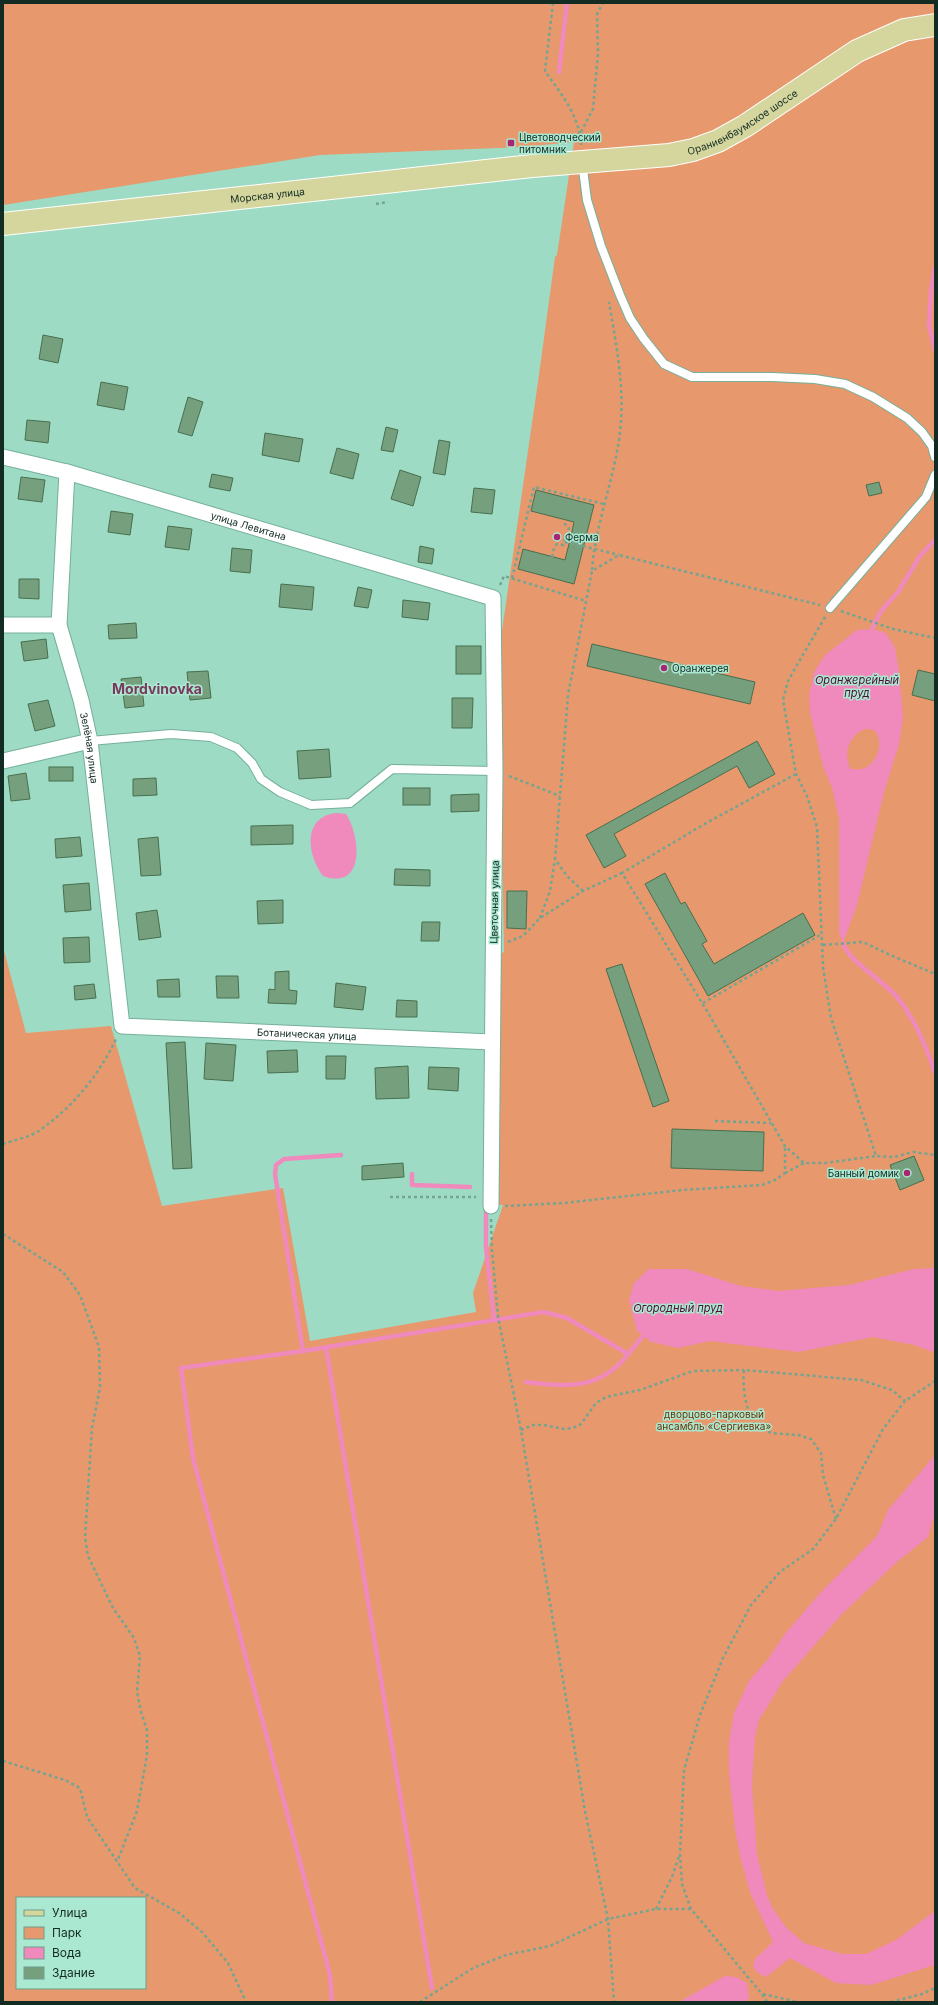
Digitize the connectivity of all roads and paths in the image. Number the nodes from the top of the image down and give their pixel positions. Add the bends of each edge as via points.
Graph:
1 (553, 3) edge
2 (603, 3) edge
3 (935, 25) edge
4 (581, 132) junction
5 (582, 161) junction
6 (532, 166) joint
7 (3, 224) edge
8 (608, 295) dead end
9 (3, 457) edge
10 (935, 457) edge
11 (67, 472) junction
12 (935, 475) edge
13 (604, 504) junction
14 (566, 520) dead end
15 (565, 542) junction
16 (594, 549) junction
17 (620, 555) junction
18 (552, 557) dead end
19 (592, 571) junction
20 (512, 578) junction
21 (493, 598) junction
22 (586, 601) junction
23 (830, 608) junction
24 (3, 625) edge
25 (59, 625) junction
26 (935, 638) edge
27 (90, 741) junction
28 (3, 761) edge
29 (501, 773) junction
30 (796, 774) junction
31 (561, 796) junction
32 (555, 859) junction
33 (622, 872) junction
34 (584, 891) junction
35 (540, 918) junction
36 (822, 934) junction
37 (823, 945) junction
38 (493, 946) junction
39 (935, 974) edge
40 (703, 1004) junction
41 (122, 1026) junction
42 (492, 1042) junction
43 (715, 1121) dead end
44 (772, 1123) junction
45 (3, 1144) edge
46 (785, 1146) junction
47 (935, 1155) edge
48 (876, 1156) junction
49 (804, 1163) junction
50 (785, 1173) junction
51 (390, 1197) dead end
52 (491, 1202) junction
53 (3, 1234) edge
54 (744, 1370) junction
55 (935, 1381) edge
56 (905, 1401) junction
57 (521, 1430) junction
58 (836, 1519) junction
59 (3, 1761) edge
60 (680, 1854) junction
61 (117, 1862) junction
62 (656, 1909) junction
63 (691, 1909) junction
64 (608, 1919) junction
65 (935, 1988) edge
66 (762, 1994) junction
67 (246, 2002) edge
68 (420, 2002) edge
69 (614, 2002) edge
70 (767, 2002) edge
71 (798, 2002) edge
72 (891, 2002) edge

1 - 4 path via 545,71 570,107
2 - 4 path via 597,14 598,53 593,109
3 - 5 main road, Ораниенбаумское шоссе via 904,30 857,51 745,126 718,141 669,155
4 - 5 path
5 - 6 main road, Ораниенбаумское шоссе
5 - 10 lane via 587,200 620,295 630,318 664,364 692,377 772,377 845,384 873,397 907,418 922,432 932,446
6 - 7 main road, Морская улица
8 - 13 path via 623,400 618,445
9 - 11 street, улица Левитана
11 - 21 street, улица Левитана
11 - 25 street, Зелёная улица
12 - 23 lane via 926,497
13 - 16 path
13 - 20 path via 534,487
14 - 15 path via 565,524 569,528
15 - 16 path
15 - 18 path via 554,548
16 - 17 path
16 - 19 path
17 - 19 path
17 - 23 path
19 - 22 path
20 - 21 path via 504,576
20 - 22 path
21 - 29 street, Цветочная улица
22 - 31 path via 568,695
23 - 26 path via 893,629
23 - 30 path via 796,665 783,700
24 - 25 street
25 - 27 street, Зелёная улица
27 - 28 street
27 - 29 lane via 171,734 211,737 237,748 252,763 261,779 280,792 311,805 350,803 392,769
27 - 41 street, Зелёная улица
29 - 31 path
29 - 38 street, Цветочная улица
30 - 33 path
30 - 36 path via 817,826
31 - 32 path
32 - 34 path via 567,876
32 - 35 path via 550,891
33 - 34 path
33 - 40 path
34 - 35 path
35 - 38 path via 523,936
36 - 37 path
36 - 40 path
37 - 39 path via 863,942
37 - 48 path via 823,967 831,1018
38 - 42 street, Цветочная улица
40 - 44 path
41 - 42 street, Ботаническая улица
41 - 45 path via 95,1077 73,1101 39,1131
42 - 52 street, Цветочная улица
43 - 44 path
44 - 46 path
46 - 49 path
46 - 50 path
47 - 48 path via 913,1152 894,1157
48 - 49 path via 825,1163
49 - 50 path
50 - 52 path via 762,1185 682,1190 564,1203
51 - 52 path
52 - 57 path via 498,1317
53 - 61 path via 63,1272 80,1295 99,1348 100,1387 92,1428 85,1538 88,1556 113,1608 134,1638 140,1656 137,1692 147,1730 147,1755 137,1811
54 - 56 path via 861,1380 892,1390
54 - 57 path via 693,1371 640,1390 606,1398 596,1403 581,1424 573,1428 533,1425
54 - 58 path via 745,1402 755,1426 770,1433 798,1435 811,1439 821,1453 823,1475
55 - 56 path
56 - 58 path via 883,1429
57 - 64 path via 585,1811
58 - 60 path via 813,1549 780,1572 751,1605 723,1658 700,1715 684,1770
59 - 61 path via 65,1780 80,1788 87,1817
60 - 62 path
60 - 63 path via 682,1884
61 - 67 path via 135,1888 179,1913 202,1932 228,1963
62 - 63 path
62 - 64 path
63 - 66 path
64 - 68 path via 550,1946 506,1955 473,1968
64 - 69 path
65 - 72 path
66 - 70 path
66 - 71 path

